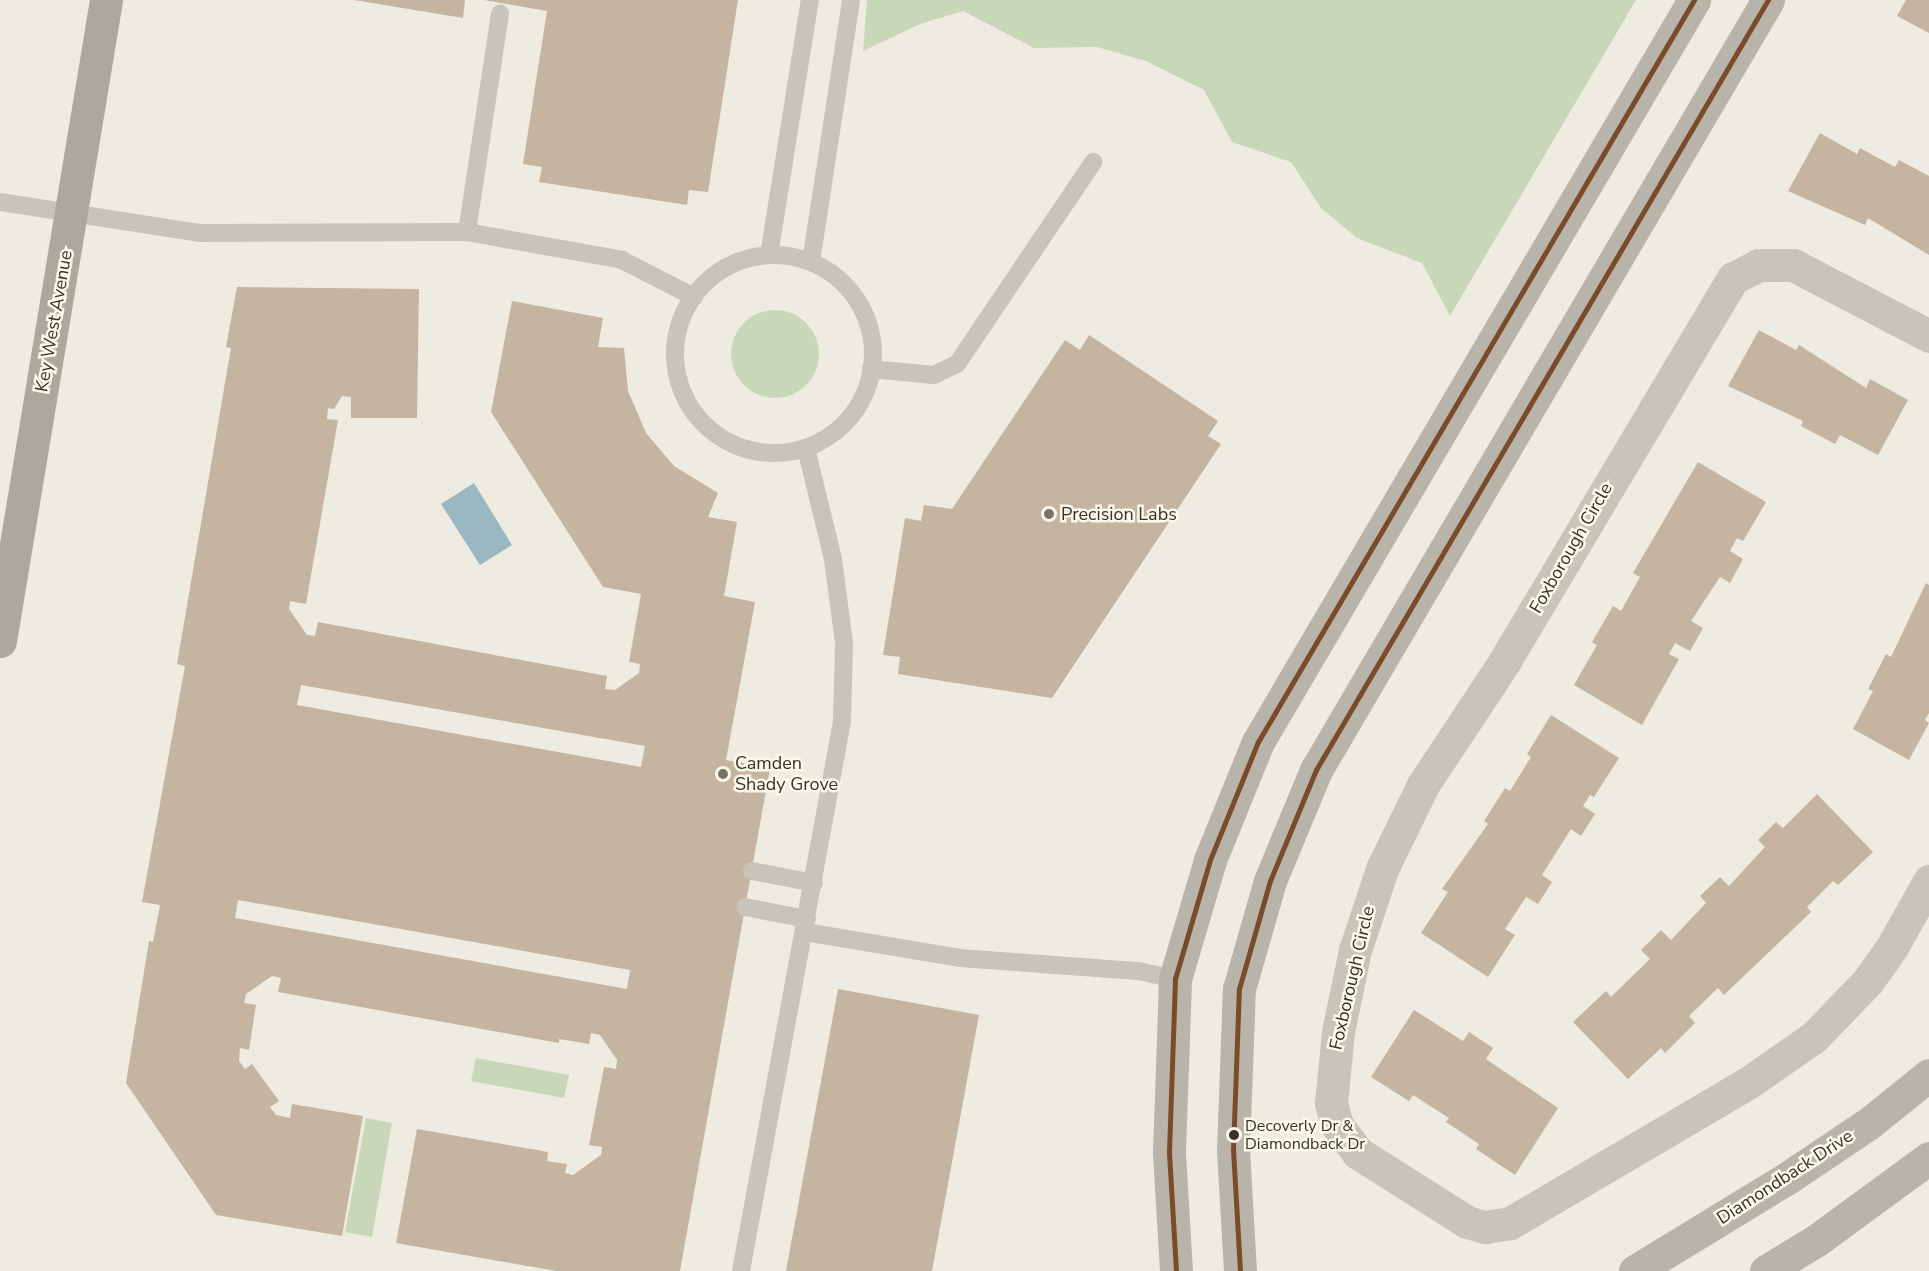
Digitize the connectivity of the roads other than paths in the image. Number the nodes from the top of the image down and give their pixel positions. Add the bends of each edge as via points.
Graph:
1 (106, 0) edge
2 (810, 0) edge
3 (851, 0) edge
4 (1694, 0) edge
5 (1768, 0) edge
6 (500, 13) dead end
7 (1094, 162) dead end
8 (0, 202) edge
9 (73, 213) junction
10 (467, 232) junction
11 (769, 255) junction
12 (811, 262) junction
13 (694, 297) junction
14 (1929, 336) edge
15 (871, 369) junction
16 (806, 448) junction
17 (0, 641) edge
18 (752, 871) dead end
19 (1929, 881) edge
20 (814, 883) junction
21 (745, 907) dead end
22 (806, 926) junction
23 (1175, 979) junction
24 (1929, 1075) edge
25 (1929, 1158) edge
26 (741, 1271) edge
27 (1176, 1271) edge
28 (1240, 1271) edge
29 (1635, 1271) edge
30 (1766, 1271) edge

1 - 9 main road, Key West Avenue
2 - 11 lane
3 - 12 lane
4 - 23 street via 1258,742 1210,860
5 - 28 street via 1316,770 1270,881 1239,989 1233,1150
6 - 10 lane
7 - 15 lane via 957,364 934,375
8 - 9 lane
9 - 10 lane via 201,232
9 - 17 main road, Key West Avenue
10 - 13 lane via 622,260
11 - 12 lane
11 - 13 lane via 737,262 717,272
12 - 15 lane via 839,279 864,311 872,336
13 - 16 lane via 683,312 674,359 678,383 696,418 731,444 753,452 775,454
14 - 19 street, Foxborough Circle via 1793,265 1759,265 1733,278 1505,661 1424,785 1382,869 1355,950 1338,1032 1331,1103 1337,1125 1358,1153 1449,1212 1485,1227 1510,1224 1748,1083 1814,1037 1868,981 1892,948
15 - 16 lane via 860,404 841,428
16 - 20 lane via 833,559 844,643 842,721
18 - 20 lane
20 - 22 lane
21 - 22 lane
22 - 23 lane via 960,958 1139,971
22 - 26 lane
23 - 27 street via 1169,1152
24 - 29 street, Diamondback Drive via 1868,1124 1795,1173
25 - 30 street via 1817,1240

